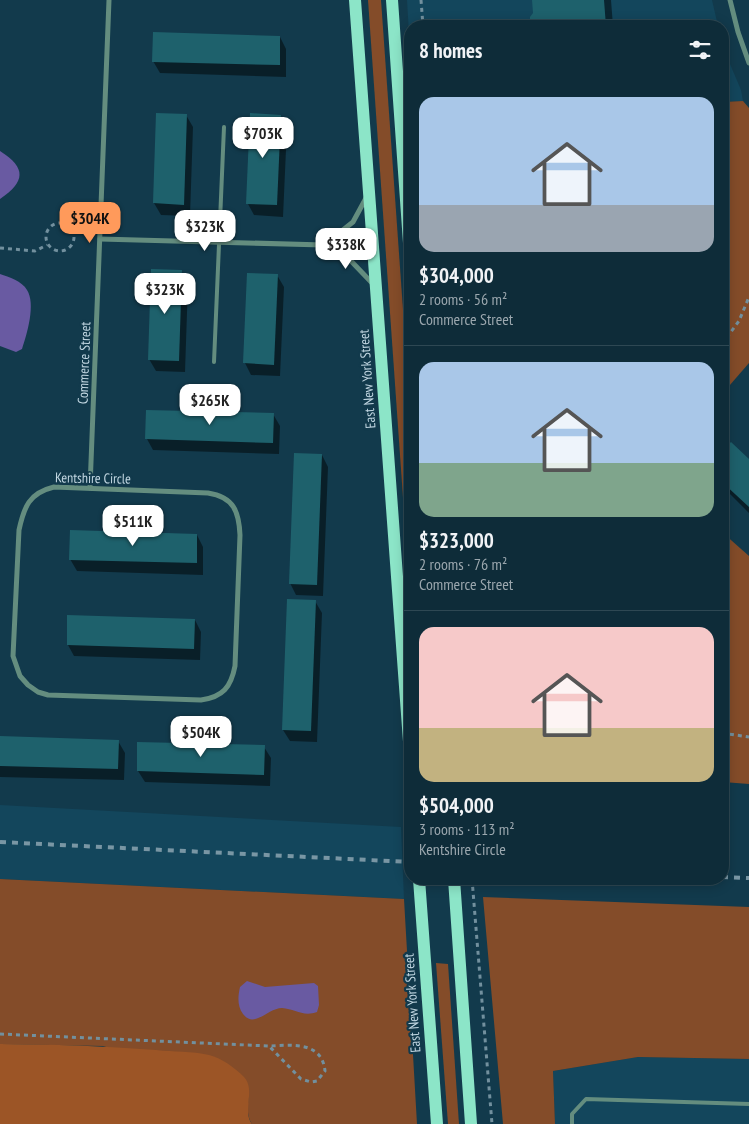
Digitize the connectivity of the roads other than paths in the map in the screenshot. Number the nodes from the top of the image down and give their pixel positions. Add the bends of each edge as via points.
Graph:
1 (109, 0) edge
2 (355, 0) edge
3 (392, 0) edge
4 (730, 0) edge
5 (749, 63) edge
6 (224, 127) dead end
7 (404, 171) edge
8 (369, 191) junction
9 (100, 239) junction
10 (219, 242) junction
11 (324, 245) junction
12 (376, 287) junction
13 (214, 362) dead end
14 (90, 488) junction
15 (404, 672) edge
16 (419, 885) edge
17 (454, 885) edge
18 (749, 1104) edge
19 (437, 1124) edge
20 (471, 1124) edge
21 (572, 1124) edge

1 - 9 street, Commerce Street
2 - 8 main road, East New York Street
3 - 7 main road
4 - 5 street
6 - 10 lane
8 - 11 street via 353,222
8 - 12 main road, East New York Street
9 - 10 street
9 - 14 street, Commerce Street
10 - 11 street
10 - 13 lane
11 - 12 street via 351,261
12 - 15 main road, East New York Street
14 - 14 street, Kentshire Circle via 54,487 44,490 31,499 23,511 19,530 13,656 20,676 33,689 48,695 201,700 218,695 230,683 235,666 240,536 239,518 234,508 226,499 208,493
16 - 19 main road, East New York Street
17 - 20 main road
18 - 21 lane via 586,1099 572,1114

